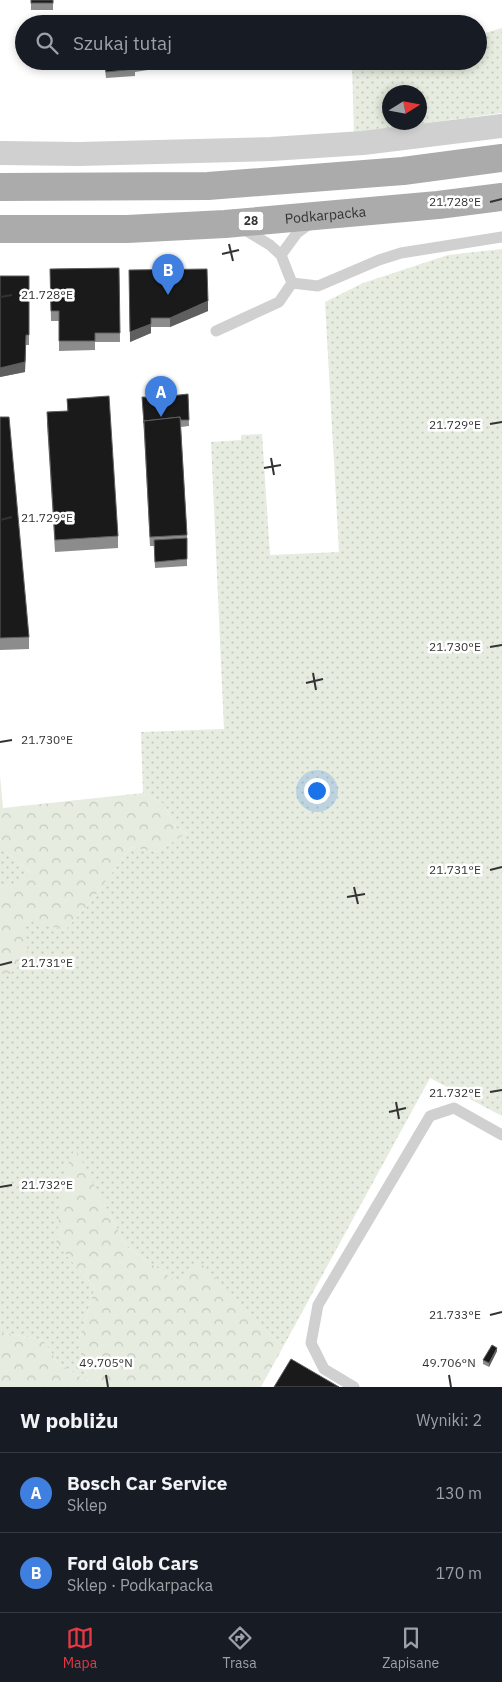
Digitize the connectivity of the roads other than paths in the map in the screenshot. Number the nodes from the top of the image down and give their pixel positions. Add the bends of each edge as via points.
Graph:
1 (502, 126) edge
2 (0, 153) edge
3 (502, 158) edge
4 (0, 187) edge
5 (502, 197) edge
6 (328, 214) junction
7 (225, 224) junction
8 (0, 229) edge
9 (502, 237) edge
10 (281, 255) junction
11 (292, 283) junction
12 (216, 331) dead end
13 (502, 1135) edge
14 (354, 1387) edge

1 - 2 street via 363,143 271,149
3 - 4 main road via 403,171 208,186
5 - 6 main road, Podkarpacka / 28
6 - 7 main road, Podkarpacka / 28
6 - 10 lane via 298,233
7 - 8 main road, Podkarpacka / 28 via 127,229
7 - 10 lane via 257,236
9 - 11 lane via 401,253 318,286
10 - 11 lane
11 - 12 lane via 279,302
13 - 14 lane via 454,1108 430,1116 318,1305 311,1342 324,1369

